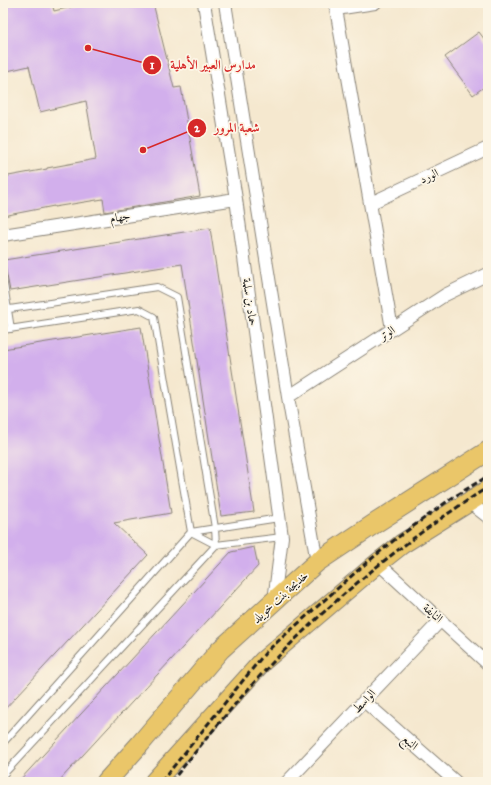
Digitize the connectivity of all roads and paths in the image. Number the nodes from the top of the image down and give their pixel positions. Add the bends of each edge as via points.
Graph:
1 (204, 3) edge
2 (225, 3) edge
3 (375, 3) edge
4 (336, 6) edge
5 (488, 148) edge
6 (236, 199) junction
7 (370, 203) junction
8 (3, 235) edge
9 (488, 274) edge
10 (3, 278) edge
11 (5, 310) edge
12 (10, 329) junction
13 (392, 329) junction
14 (3, 330) edge
15 (288, 396) junction
16 (488, 451) edge
17 (488, 490) edge
18 (469, 502) junction
19 (488, 517) edge
20 (279, 518) junction
21 (215, 528) junction
22 (191, 532) junction
23 (282, 537) junction
24 (216, 545) junction
25 (317, 562) junction
26 (378, 563) junction
27 (274, 601) junction
28 (440, 620) junction
29 (488, 664) edge
30 (364, 701) junction
31 (3, 743) edge
32 (3, 775) edge
33 (443, 778) edge
34 (106, 782) edge
35 (154, 782) edge
36 (287, 782) edge
37 (456, 782) edge

1 - 6 street, حماد بن سلمة
2 - 15 street, حماد بن سلمة
3 - 4 street
4 - 7 street
5 - 7 street, الورد
6 - 8 street, جهام
6 - 20 street, حماد بن سلمة
7 - 13 street
9 - 13 street, الوتر via 445,295
10 - 11 lane
11 - 12 lane
11 - 21 lane via 157,287 177,297
12 - 14 lane
12 - 22 lane via 139,309 154,317
13 - 15 street, الوتر
15 - 25 street, حماد بن سلمة
16 - 25 main road, خديجة بنت خويلد
17 - 18 main road
18 - 19 street
18 - 26 main road via 402,544
20 - 21 lane
20 - 23 street, حماد بن سلمة
21 - 22 lane
21 - 24 lane
22 - 24 lane
22 - 31 lane
23 - 24 lane
23 - 27 street, حماد بن سلمة
24 - 32 lane
25 - 27 main road, خديجة بنت خويلد
26 - 28 street, النايفة
26 - 35 main road via 262,661
27 - 34 main road, خديجة بنت خويلد via 220,650
28 - 29 street, النايفة
28 - 30 street, الواسط
30 - 33 street, النبع
30 - 36 street, الواسط
33 - 37 street, النبع

